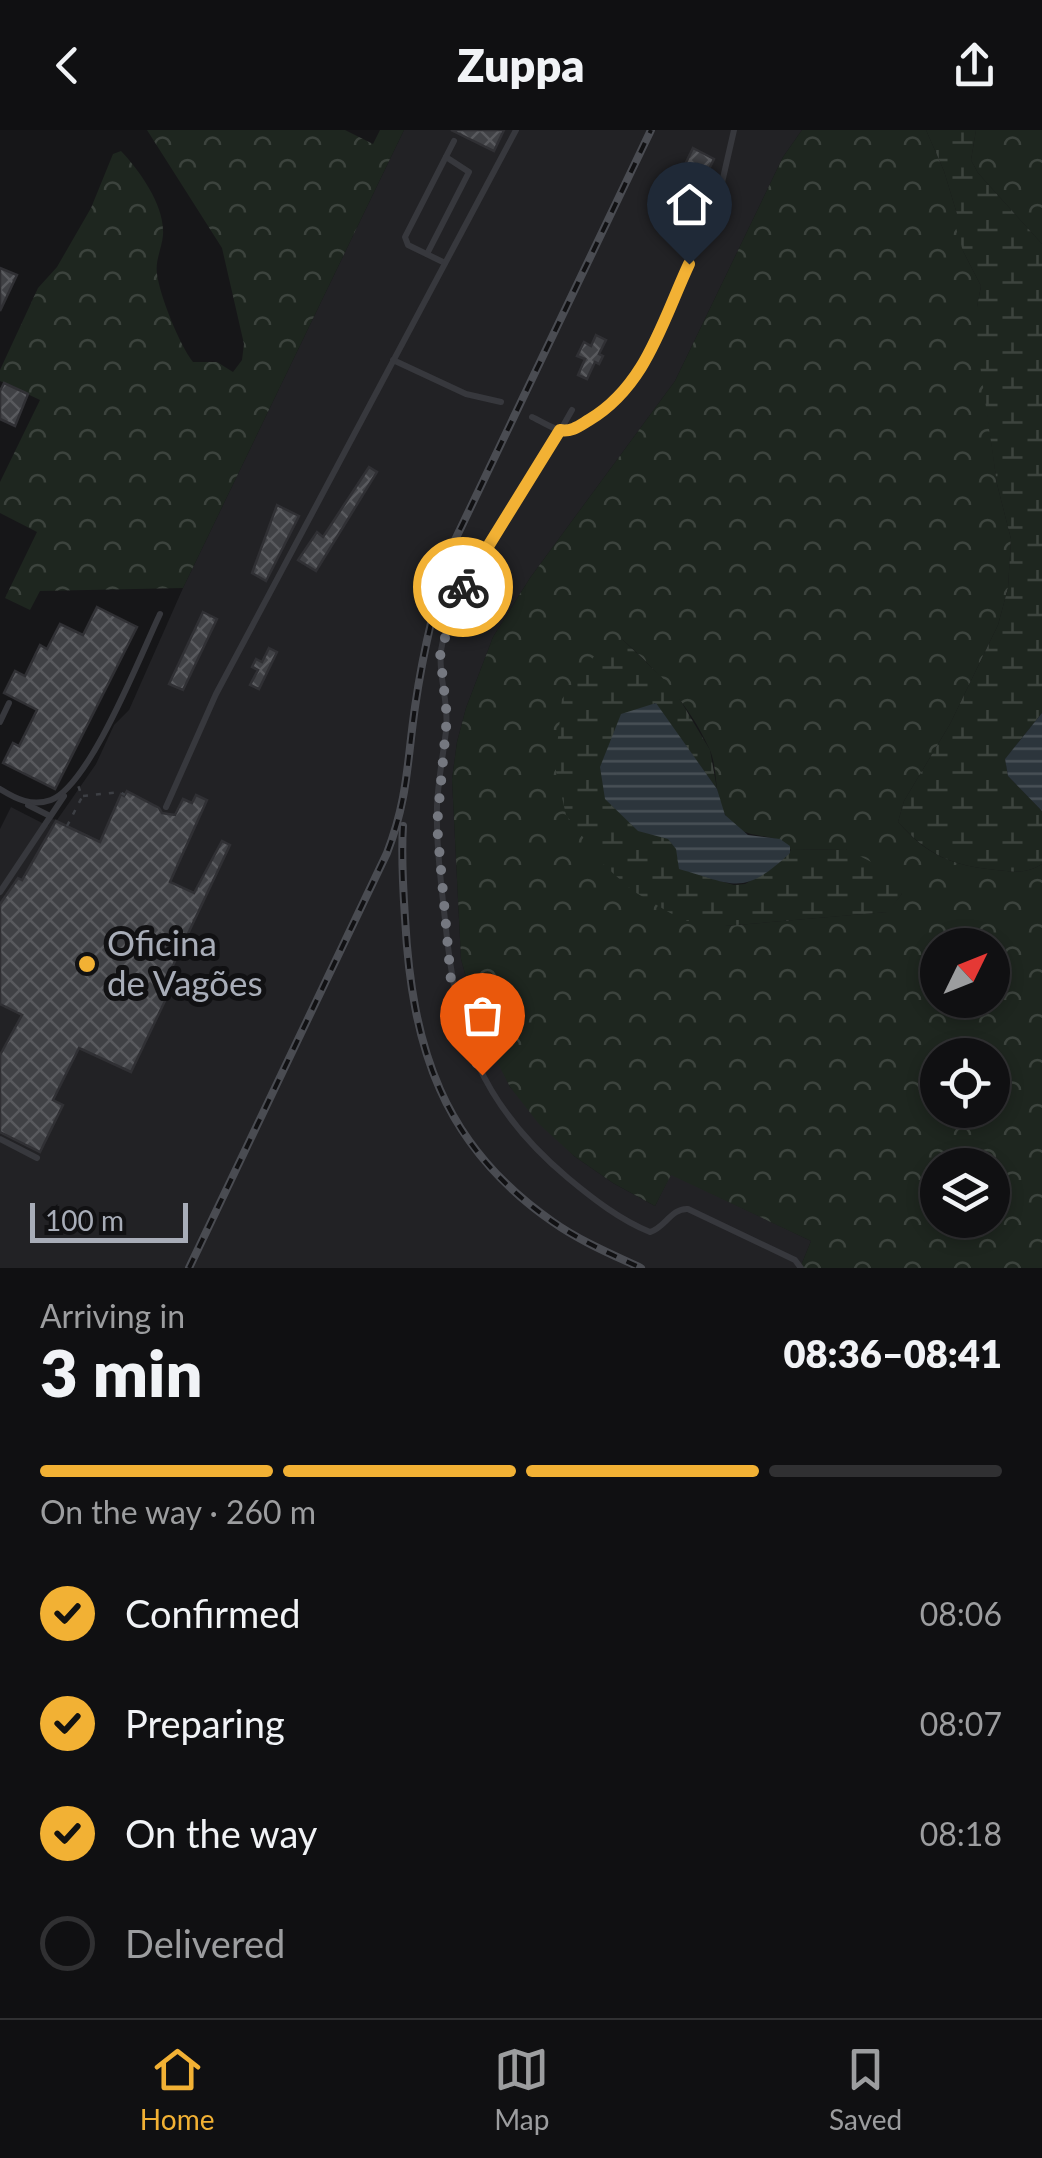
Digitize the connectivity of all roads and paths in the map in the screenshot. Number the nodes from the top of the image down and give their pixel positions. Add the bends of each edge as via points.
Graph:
1 (516, 130) edge
2 (734, 130) edge
3 (454, 141) dead end
4 (446, 157) junction
5 (427, 254) junction
6 (445, 263) junction
7 (393, 360) junction
8 (501, 402) dead end
9 (572, 410) dead end
10 (532, 416) dead end
11 (560, 430) junction
12 (160, 614) dead end
13 (8, 704) dead end
14 (0, 722) edge
15 (76, 779) junction
16 (0, 790) edge
17 (125, 794) dead end
18 (82, 796) junction
19 (18, 799) junction
20 (166, 806) dead end
21 (50, 816) junction
22 (67, 826) dead end
23 (0, 892) edge
24 (0, 1139) edge
25 (37, 1158) dead end
26 (801, 1268) edge

1 - 6 lane
2 - 11 lane via 718,200 637,376 610,408
3 - 4 lane
4 - 5 lane via 405,236 408,245
4 - 5 lane via 470,172
5 - 6 lane
6 - 7 lane
7 - 8 lane via 466,394
7 - 20 lane via 216,694
9 - 11 lane
10 - 11 lane
11 - 26 lane via 463,586 442,643 447,717 438,847 460,1020 503,1109 592,1197 650,1232 688,1209
12 - 15 lane
13 - 14 lane
15 - 18 path
15 - 19 lane via 54,799
15 - 21 lane
16 - 19 lane
17 - 18 path
18 - 22 path
19 - 21 lane
21 - 23 lane
24 - 25 lane

